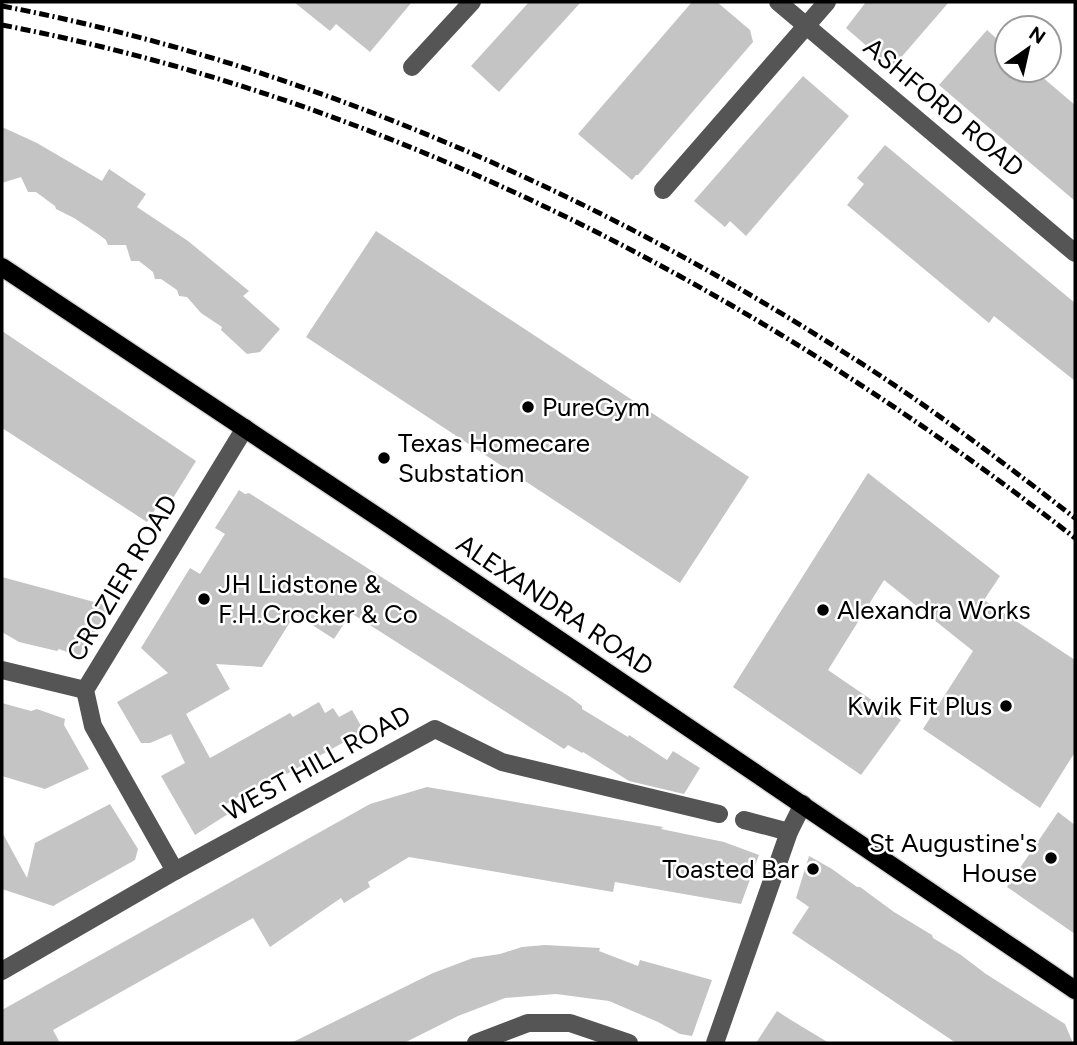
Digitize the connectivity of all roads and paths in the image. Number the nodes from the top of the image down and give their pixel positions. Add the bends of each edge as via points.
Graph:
1 (472, 2) edge
2 (778, 2) edge
3 (827, 2) edge
4 (806, 25) junction
5 (412, 67) dead end
6 (663, 190) dead end
7 (1075, 253) edge
8 (2, 267) edge
9 (246, 428) junction
10 (2, 670) edge
11 (85, 690) junction
12 (803, 804) junction
13 (719, 814) dead end
14 (744, 820) dead end
15 (789, 832) junction
16 (174, 871) junction
17 (2, 971) edge
18 (1075, 990) edge
19 (475, 1043) edge
20 (629, 1043) edge
21 (715, 1043) edge

1 - 5 street
2 - 4 street, ASHFORD ROAD
3 - 4 street
4 - 6 street
4 - 7 street, ASHFORD ROAD
8 - 9 main road, ALEXANDRA ROAD
9 - 11 street, CROZIER ROAD
9 - 12 main road, ALEXANDRA ROAD
10 - 11 street
11 - 16 street, CROZIER ROAD via 93,726
12 - 15 street
12 - 18 main road, ALEXANDRA ROAD
13 - 16 street, WEST HILL ROAD via 502,762 435,729
14 - 15 street
15 - 21 street
16 - 17 street, WEST HILL ROAD
19 - 20 street via 528,1023 570,1023

